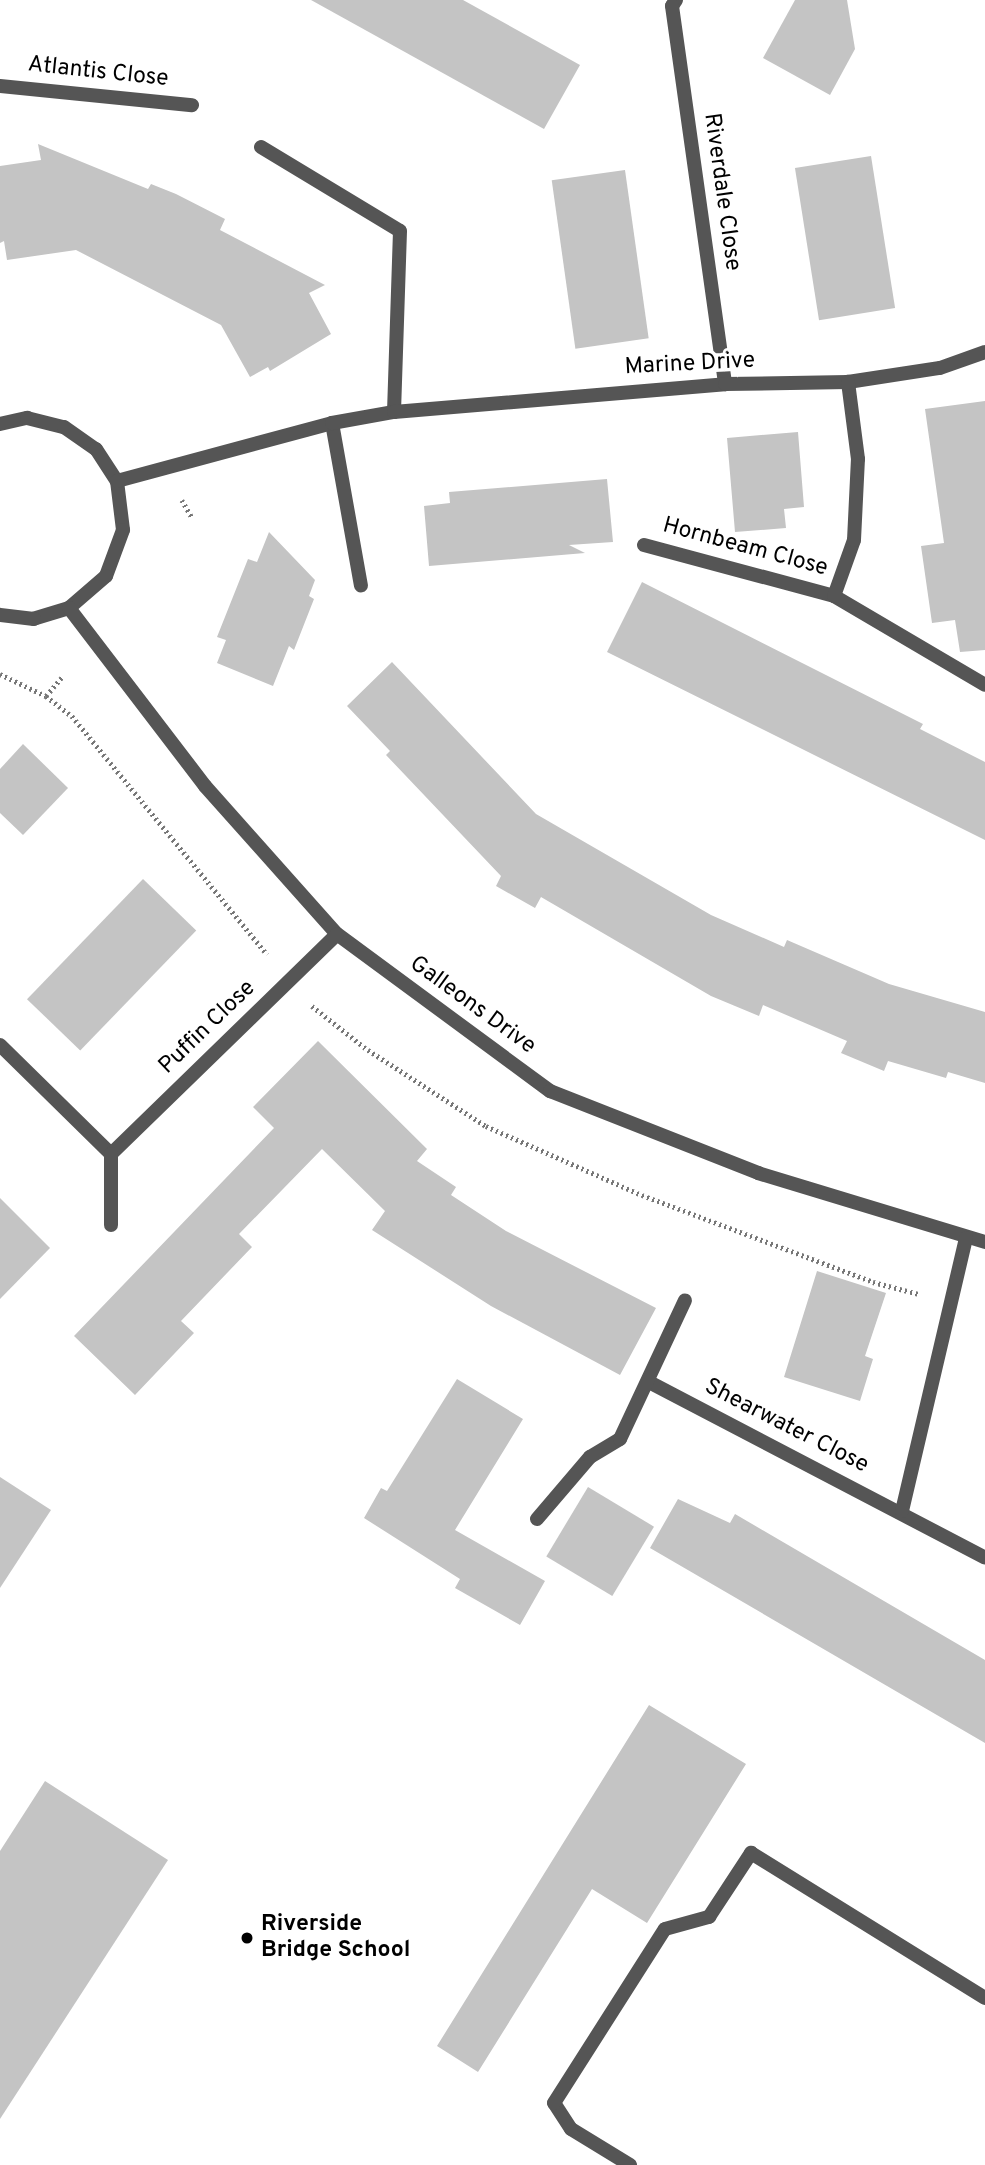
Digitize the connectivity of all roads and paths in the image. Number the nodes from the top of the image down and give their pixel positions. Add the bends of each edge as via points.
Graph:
1 (670, 2) edge
2 (0, 86) edge
3 (192, 105) dead end
4 (261, 147) dead end
5 (985, 352) edge
6 (848, 382) junction
7 (725, 384) junction
8 (394, 412) junction
9 (332, 423) junction
10 (0, 424) edge
11 (117, 481) junction
12 (183, 500) dead end
13 (191, 517) dead end
14 (645, 545) dead end
15 (361, 585) dead end
16 (834, 596) junction
17 (69, 608) junction
18 (0, 615) edge
19 (62, 677) dead end
20 (985, 685) edge
21 (46, 696) dead end
22 (337, 934) junction
23 (0, 1045) edge
24 (111, 1154) junction
25 (111, 1225) dead end
26 (966, 1238) junction
27 (985, 1242) edge
28 (685, 1300) dead end
29 (649, 1382) junction
30 (902, 1511) junction
31 (537, 1519) dead end
32 (985, 1558) edge
33 (985, 1998) edge
34 (630, 2165) edge

1 - 7 street, Riverdale Close
2 - 3 street, Atlantis Close
4 - 8 street via 400,231
5 - 6 street, Marine Drive via 940,368
6 - 7 street, Marine Drive
6 - 16 street, Hornbeam Close via 858,459 854,540
7 - 8 street, Marine Drive
8 - 9 street, Marine Drive
9 - 11 street, Marine Drive
9 - 15 street
10 - 11 street via 27,418 64,427 96,449
11 - 17 street via 123,530 106,576
12 - 13 path
14 - 16 street, Hornbeam Close
16 - 20 street, Hornbeam Close
17 - 18 street via 34,619
17 - 22 street, Galleons Drive via 205,786
19 - 21 path
22 - 24 street, Puffin Close
22 - 26 street, Galleons Drive via 550,1091 758,1173
23 - 24 street
24 - 25 street
26 - 27 street, Galleons Drive
26 - 30 street
28 - 29 street
29 - 30 street, Shearwater Close
29 - 31 street via 620,1439 590,1457
30 - 32 street, Shearwater Close
33 - 34 street via 751,1853 709,1917 665,1929 554,2102 571,2129

